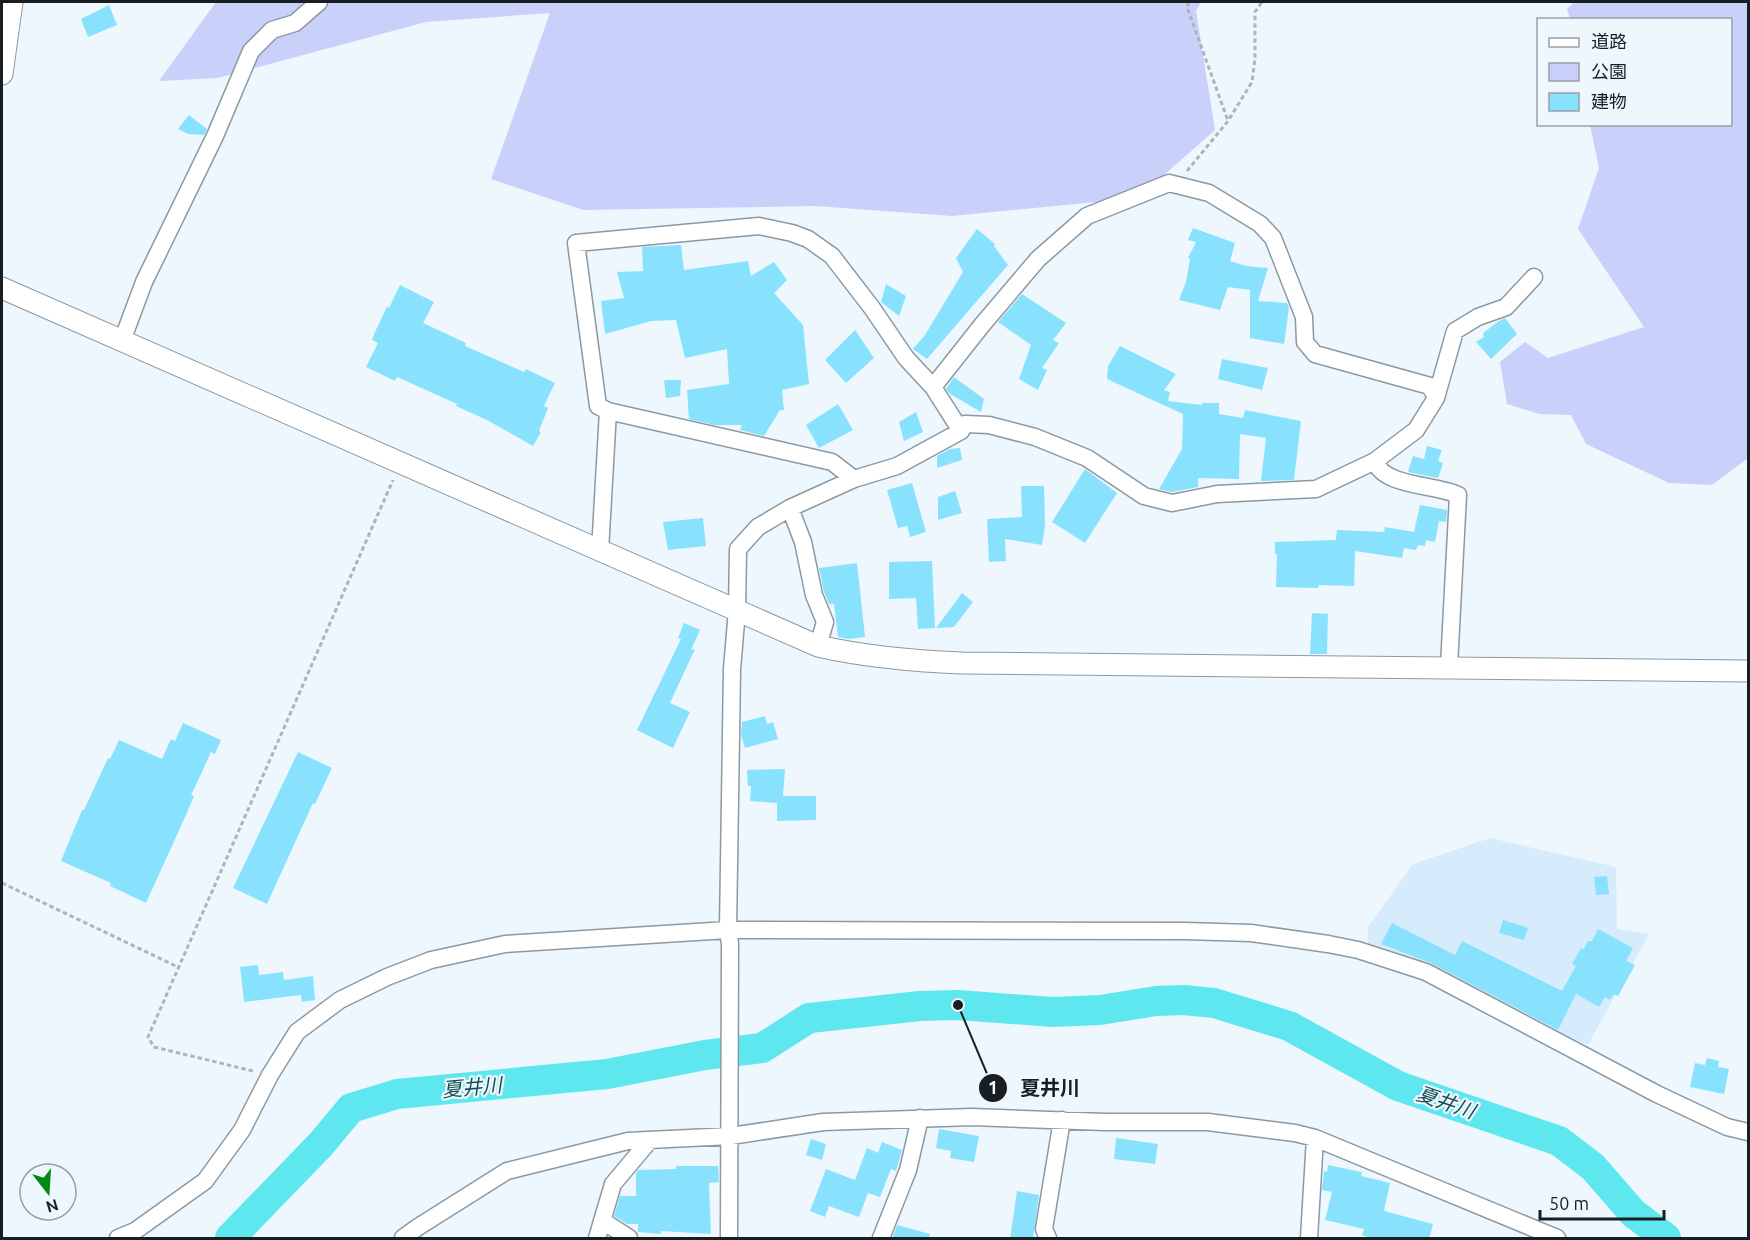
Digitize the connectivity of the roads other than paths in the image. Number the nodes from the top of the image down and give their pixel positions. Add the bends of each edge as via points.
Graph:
1 (12, 2) edge
2 (320, 2) edge
3 (2, 74) edge
4 (1534, 277) dead end
5 (2, 288) edge
6 (122, 341) junction
7 (933, 387) junction
8 (1436, 398) junction
9 (608, 411) junction
10 (961, 431) junction
11 (1375, 461) junction
12 (854, 479) junction
13 (790, 508) junction
14 (600, 551) junction
15 (737, 610) junction
16 (818, 646) junction
17 (1449, 666) junction
18 (1749, 670) edge
19 (729, 937) junction
20 (920, 1119) junction
21 (1062, 1120) junction
22 (1749, 1132) edge
23 (731, 1136) junction
24 (1315, 1138) junction
25 (650, 1140) junction
26 (603, 1221) junction
27 (118, 1239) edge
28 (403, 1239) edge
29 (597, 1239) edge
30 (629, 1239) edge
31 (729, 1239) edge
32 (881, 1239) edge
33 (1048, 1239) edge
34 (1309, 1239) edge
35 (1557, 1239) edge

1 - 3 street
2 - 6 street via 295,23 272,30 251,51 225,115 144,282
4 - 8 street via 1506,307 1455,331
5 - 6 street
6 - 14 street
7 - 8 street via 1038,259 1087,216 1169,183 1209,193 1274,237 1304,317 1305,342 1315,354 1430,386
7 - 9 street via 906,358 832,256 808,239 759,226 576,243 598,406
7 - 10 street
8 - 11 street via 1416,430
9 - 12 street via 832,462
9 - 14 street
10 - 11 street via 965,424 989,425 1035,437 1088,458 1144,496 1172,502 1217,494 1316,489
10 - 12 street via 897,466
11 - 17 street via 1377,469 1391,478 1458,495
12 - 13 street
13 - 15 street via 758,528 738,549
13 - 16 street via 825,622
14 - 15 street
15 - 16 street
15 - 19 street via 732,669
16 - 17 street via 919,662
17 - 18 street
19 - 22 street via 1185,931 1251,933 1358,950 1426,972 1657,1094 1727,1127
19 - 23 street
19 - 27 street via 505,944 431,960 340,1000 297,1032 242,1130 205,1181 135,1232
20 - 21 street
20 - 23 street via 823,1122
20 - 32 street via 908,1170
21 - 24 street via 1208,1122
21 - 33 street via 1044,1229
23 - 25 street
23 - 31 street
24 - 34 street
24 - 35 street
25 - 26 street via 613,1184
25 - 28 street via 628,1141 507,1171
26 - 29 street
26 - 30 street

